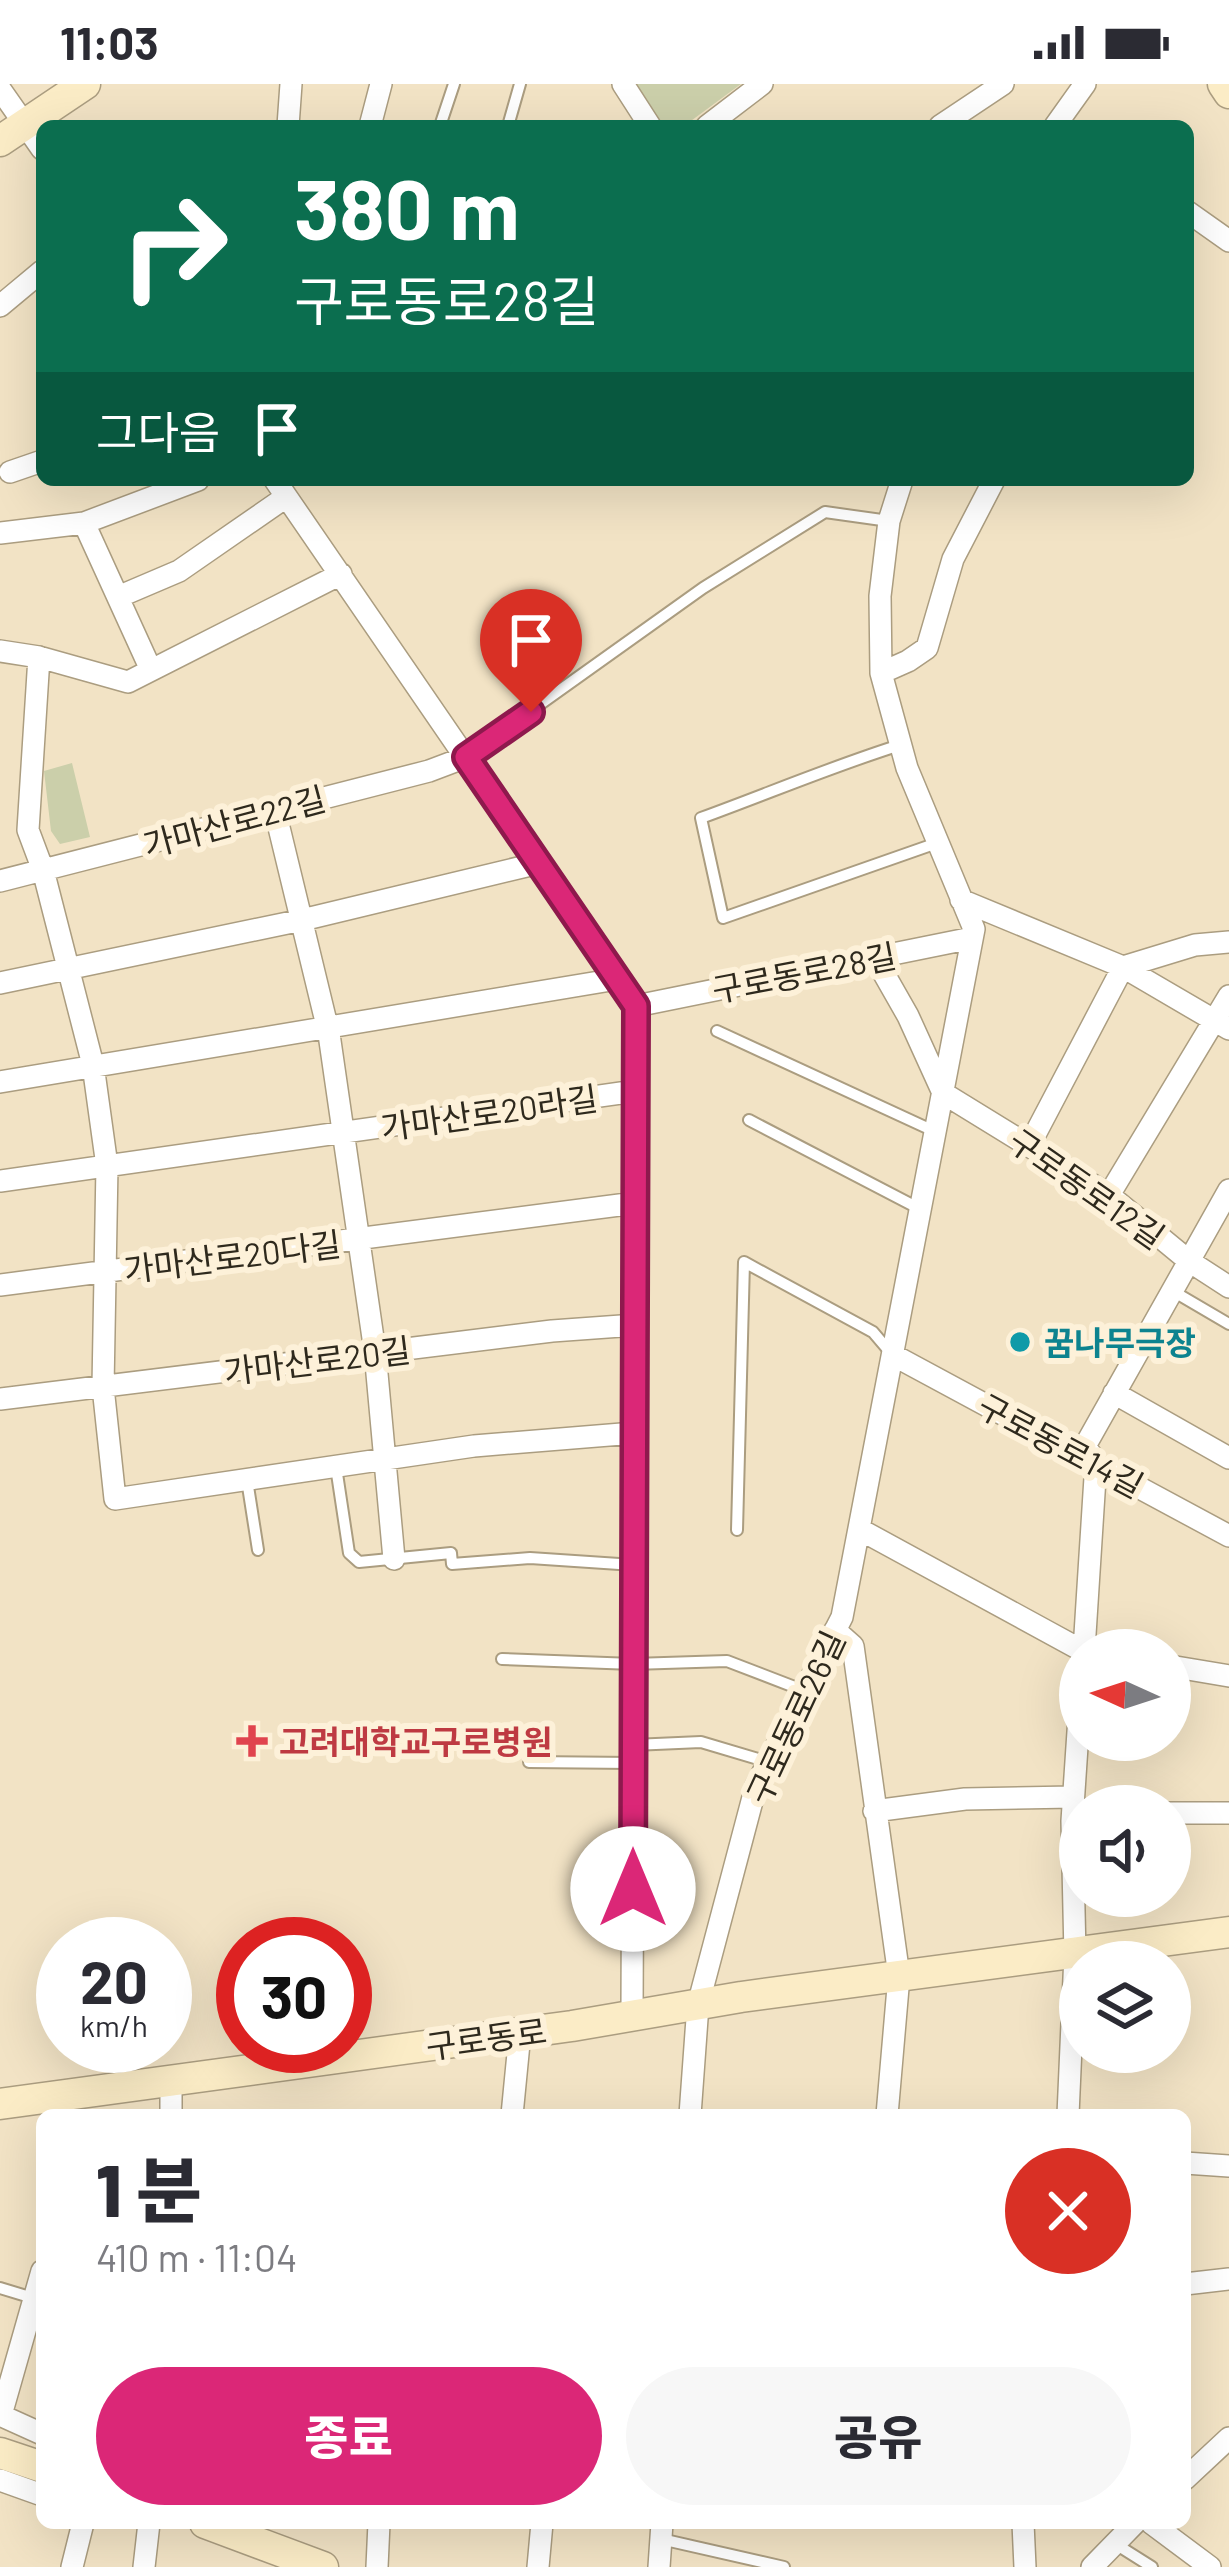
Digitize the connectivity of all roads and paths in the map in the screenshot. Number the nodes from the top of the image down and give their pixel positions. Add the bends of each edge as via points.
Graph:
1 (85, 84) edge
2 (291, 84) edge
3 (381, 84) edge
4 (454, 84) edge
5 (520, 84) edge
6 (623, 84) edge
7 (762, 84) edge
8 (1003, 84) edge
9 (1085, 84) edge
10 (1223, 84) edge
11 (0, 89) edge
12 (1229, 93) edge
13 (43, 120) edge
14 (288, 120) edge
15 (372, 120) edge
16 (442, 120) edge
17 (510, 120) edge
18 (646, 120) edge
19 (715, 120) edge
20 (949, 120) edge
21 (1059, 120) edge
22 (22, 138) edge
23 (1194, 216) edge
24 (1229, 241) edge
25 (36, 276) edge
26 (0, 306) edge
27 (36, 463) edge
28 (10, 472) dead end
29 (182, 486) edge
30 (900, 486) edge
31 (991, 486) edge
32 (281, 489) edge
33 (890, 521) junction
34 (84, 523) junction
35 (0, 533) edge
36 (341, 574) junction
37 (118, 597) junction
38 (0, 651) edge
39 (39, 657) junction
40 (151, 670) junction
41 (881, 673) junction
42 (900, 746) junction
43 (466, 757) junction
44 (275, 812) junction
45 (937, 843) junction
46 (539, 863) junction
47 (43, 870) junction
48 (0, 881) edge
49 (961, 900) junction
50 (302, 920) junction
51 (972, 938) junction
52 (1229, 942) edge
53 (875, 958) junction
54 (1123, 968) junction
55 (69, 970) junction
56 (617, 979) junction
57 (0, 983) edge
58 (1229, 996) edge
59 (636, 1006) junction
60 (1222, 1024) edge
61 (327, 1027) junction
62 (717, 1030) dead end
63 (93, 1065) junction
64 (0, 1082) edge
65 (635, 1091) junction
66 (943, 1093) junction
67 (748, 1120) dead end
68 (343, 1132) junction
69 (935, 1132) junction
70 (1030, 1144) junction
71 (107, 1166) junction
72 (0, 1181) edge
73 (1229, 1190) edge
74 (1109, 1195) junction
75 (635, 1203) junction
76 (920, 1209) junction
77 (359, 1241) junction
78 (1189, 1261) junction
79 (105, 1271) junction
80 (0, 1285) edge
81 (1229, 1287) edge
82 (1172, 1290) junction
83 (1229, 1324) edge
84 (634, 1325) junction
85 (375, 1352) junction
86 (892, 1355) junction
87 (103, 1388) junction
88 (1114, 1393) junction
89 (0, 1399) edge
90 (634, 1433) junction
91 (1229, 1458) edge
92 (384, 1460) junction
93 (1096, 1462) junction
94 (336, 1467) junction
95 (247, 1480) junction
96 (859, 1529) junction
97 (737, 1530) dead end
98 (1229, 1537) edge
99 (258, 1550) dead end
100 (394, 1559) junction
101 (634, 1565) junction
102 (1084, 1629) edge
103 (835, 1630) junction
104 (1059, 1637) edge
105 (502, 1659) dead end
106 (633, 1664) junction
107 (1191, 1670) edge
108 (1229, 1676) edge
109 (805, 1691) junction
110 (633, 1754) junction
111 (530, 1762) dead end
112 (768, 1762) junction
113 (1059, 1797) edge
114 (874, 1810) junction
115 (1191, 1813) edge
116 (1229, 1813) edge
117 (1229, 1932) edge
118 (1169, 1941) edge
119 (1059, 1957) edge
120 (899, 1976) junction
121 (698, 2005) junction
122 (632, 2016) junction
123 (520, 2033) junction
124 (1070, 2073) edge
125 (171, 2080) junction
126 (0, 2104) edge
127 (171, 2109) edge
128 (513, 2109) edge
129 (690, 2109) edge
130 (888, 2109) edge
131 (1068, 2109) edge
132 (1191, 2163) edge
133 (1229, 2166) edge
134 (1229, 2279) edge
135 (1191, 2283) edge
136 (0, 2288) edge
137 (36, 2299) edge
138 (36, 2302) edge
139 (1, 2415) edge
140 (36, 2431) edge
141 (1229, 2438) edge
142 (0, 2453) edge
143 (36, 2465) edge
144 (1191, 2473) edge
145 (0, 2480) edge
146 (36, 2493) edge
147 (82, 2529) edge
148 (148, 2529) edge
149 (240, 2529) edge
150 (379, 2529) edge
151 (541, 2529) edge
152 (1022, 2529) edge
153 (1128, 2529) edge
154 (1159, 2529) edge
155 (661, 2531) edge
156 (1113, 2542) junction
157 (73, 2567) edge
158 (144, 2567) edge
159 (323, 2567) edge
160 (377, 2567) edge
161 (538, 2567) edge
162 (658, 2567) edge
163 (784, 2567) edge
164 (1025, 2567) edge
165 (1092, 2567) edge
166 (1152, 2567) edge
167 (1210, 2567) edge

1 - 13 main road
2 - 14 street
3 - 15 street
4 - 16 lane
5 - 17 lane
6 - 18 street
7 - 19 street
8 - 20 street
9 - 21 street
10 - 12 main road
11 - 22 street
23 - 24 street
25 - 26 street
27 - 28 street
29 - 34 street
30 - 33 street, 구로동로26길
31 - 41 street via 952,559 927,648
32 - 36 street
32 - 37 street via 179,571
33 - 41 street, 구로동로26길
33 - 43 lane via 825,512
34 - 35 street
34 - 37 street
36 - 40 street
36 - 43 street
37 - 40 street
38 - 39 street
39 - 40 street via 128,682
39 - 47 street, 가마산로20다길 via 28,830
41 - 42 street, 구로동로26길
42 - 45 street, 구로동로26길
42 - 45 lane via 701,818 723,917
43 - 44 street, 가마산로22길
43 - 46 street
44 - 47 street, 가마산로22길
44 - 50 street, 가마산로20라길
45 - 49 street, 구로동로26길
46 - 50 street
46 - 56 street
47 - 48 street, 가마산로22길
47 - 55 street, 가마산로20다길
49 - 51 street, 구로동로26길
49 - 54 street
50 - 55 street
50 - 61 street, 가마산로20라길
51 - 53 street, 구로동로28길
51 - 66 street, 구로동로26길
52 - 54 street
53 - 59 street, 구로동로28길
53 - 66 street
54 - 60 street
54 - 70 street
55 - 57 street
55 - 63 street, 가마산로20다길
56 - 59 street
56 - 61 street
58 - 60 street
59 - 65 street
60 - 74 street
61 - 63 street
61 - 68 street, 가마산로20라길
62 - 69 lane
63 - 64 street
63 - 71 street, 가마산로20다길
65 - 68 street, 가마산로20라길
65 - 75 street
66 - 69 street, 구로동로26길
66 - 70 street, 구로동로12길
67 - 76 lane
68 - 71 street
68 - 77 street, 가마산로20라길
69 - 76 street, 구로동로26길
70 - 74 street, 구로동로12길
71 - 72 street
71 - 79 street, 가마산로20다길
73 - 78 street
74 - 78 street, 구로동로12길
75 - 77 street
75 - 84 street
76 - 86 street, 구로동로26길
77 - 79 street, 가마산로20다길
77 - 85 street, 가마산로20라길
78 - 81 street, 구로동로12길
78 - 82 street
79 - 80 street
79 - 87 street, 가마산로20다길
82 - 83 lane, 구로동로12길
82 - 88 street
84 - 85 street, 가마산로20길
84 - 90 street
85 - 87 street, 가마산로20길
85 - 92 street, 가마산로20라길
86 - 93 street, 구로동로14길
86 - 96 street, 구로동로26길
86 - 97 lane via 873,1332 744,1262
87 - 89 street, 가마산로20길
87 - 95 street via 115,1499
88 - 91 street
88 - 93 street via 1085,1446
90 - 92 street
90 - 101 street
92 - 94 street
92 - 100 street, 가마산로20라길
93 - 98 street, 구로동로14길
93 - 102 street
94 - 95 street
94 - 100 lane via 350,1553 359,1562
95 - 99 lane
96 - 103 street, 구로동로26길
96 - 104 street
100 - 101 lane via 451,1553 452,1564 530,1558
101 - 106 street
103 - 109 street, 구로동로26길
103 - 114 street via 854,1646
105 - 106 lane
106 - 109 lane via 727,1660
106 - 110 street
107 - 108 street
109 - 112 street, 구로동로26길
110 - 111 lane
110 - 112 lane via 700,1742
110 - 122 street
112 - 121 street, 구로동로26길
113 - 114 street
114 - 120 street
115 - 116 street
117 - 118 main road, 구로동로
119 - 120 main road, 구로동로
120 - 121 main road, 구로동로
120 - 130 street
121 - 122 main road, 구로동로
121 - 129 street, 구로동로26길
122 - 123 main road, 구로동로
123 - 125 main road, 구로동로
123 - 128 street
124 - 131 street
125 - 126 main road, 구로동로
125 - 127 street
132 - 133 street
134 - 135 street
136 - 137 lane
138 - 139 street
139 - 140 street
141 - 144 street
142 - 143 main road
145 - 146 street
147 - 157 street
148 - 158 street
149 - 159 main road
150 - 160 street
151 - 161 street
152 - 164 street
153 - 156 street
154 - 167 street
155 - 162 street
155 - 163 lane
156 - 165 street
156 - 166 lane

